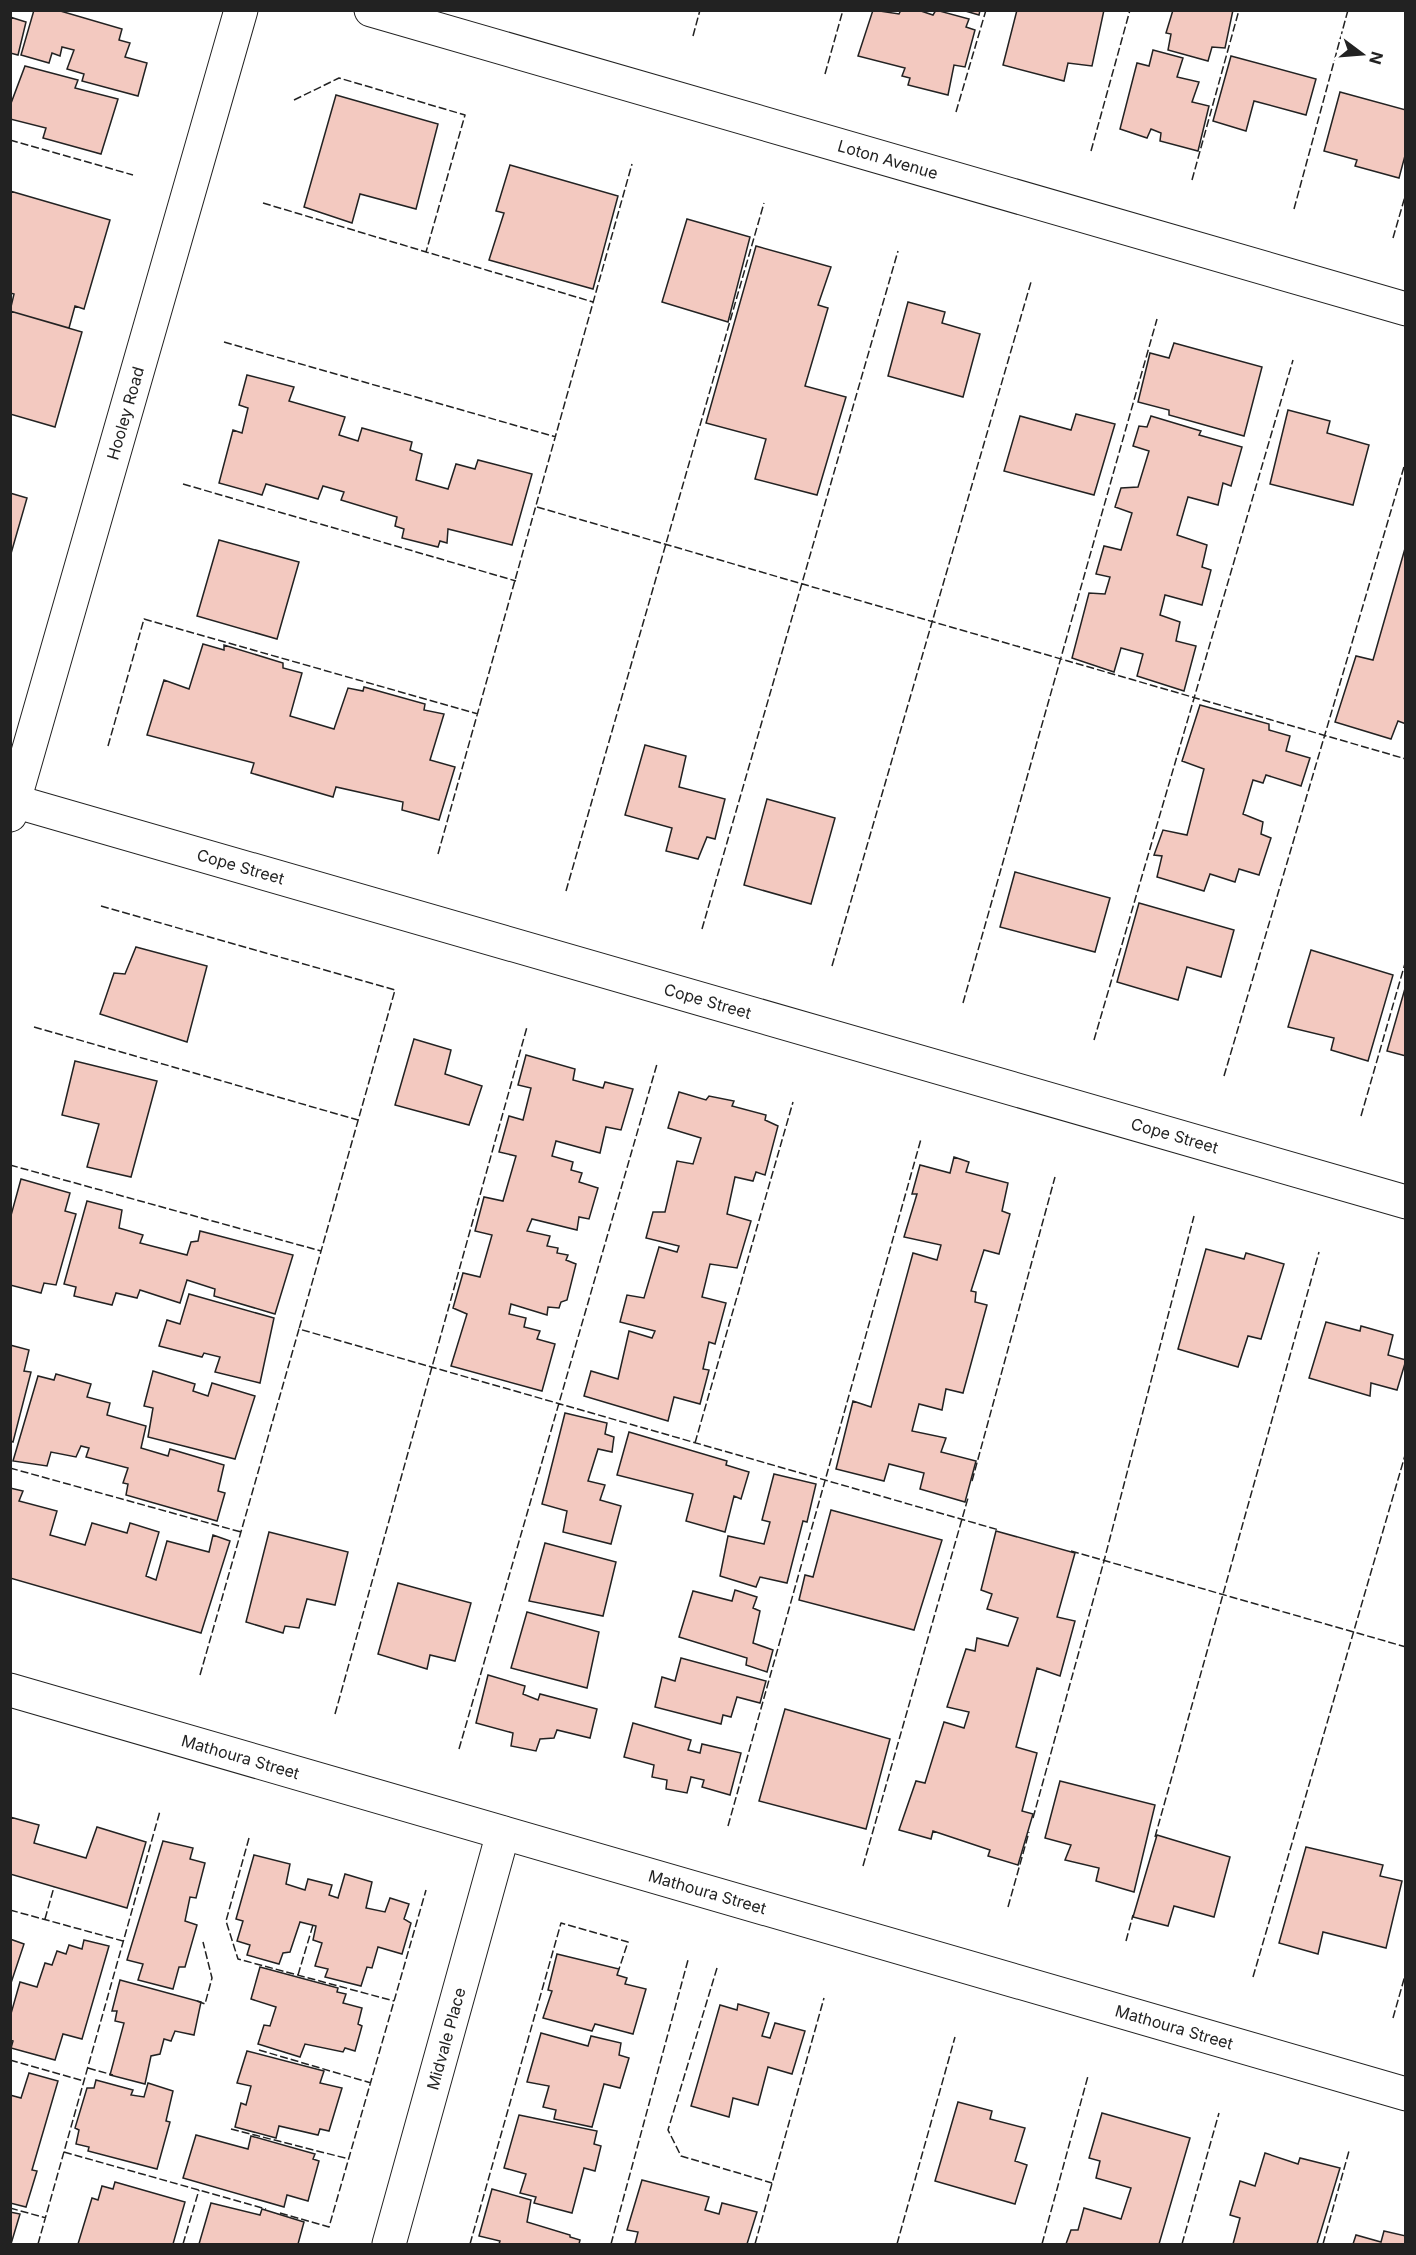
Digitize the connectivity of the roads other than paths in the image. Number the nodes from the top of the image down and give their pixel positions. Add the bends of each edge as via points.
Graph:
1 (241, 10) edge
2 (372, 10) edge
3 (1406, 309) edge
4 (12, 805) edge
5 (1406, 1202) edge
6 (10, 1690) edge
7 (503, 1833) junction
8 (1406, 2094) edge
9 (389, 2244) edge

1 - 4 street, Hooley Road
2 - 3 street, Loton Avenue
4 - 5 street, Cope Street
6 - 7 street, Mathoura Street
7 - 8 street, Mathoura Street
7 - 9 street, Midvale Place

